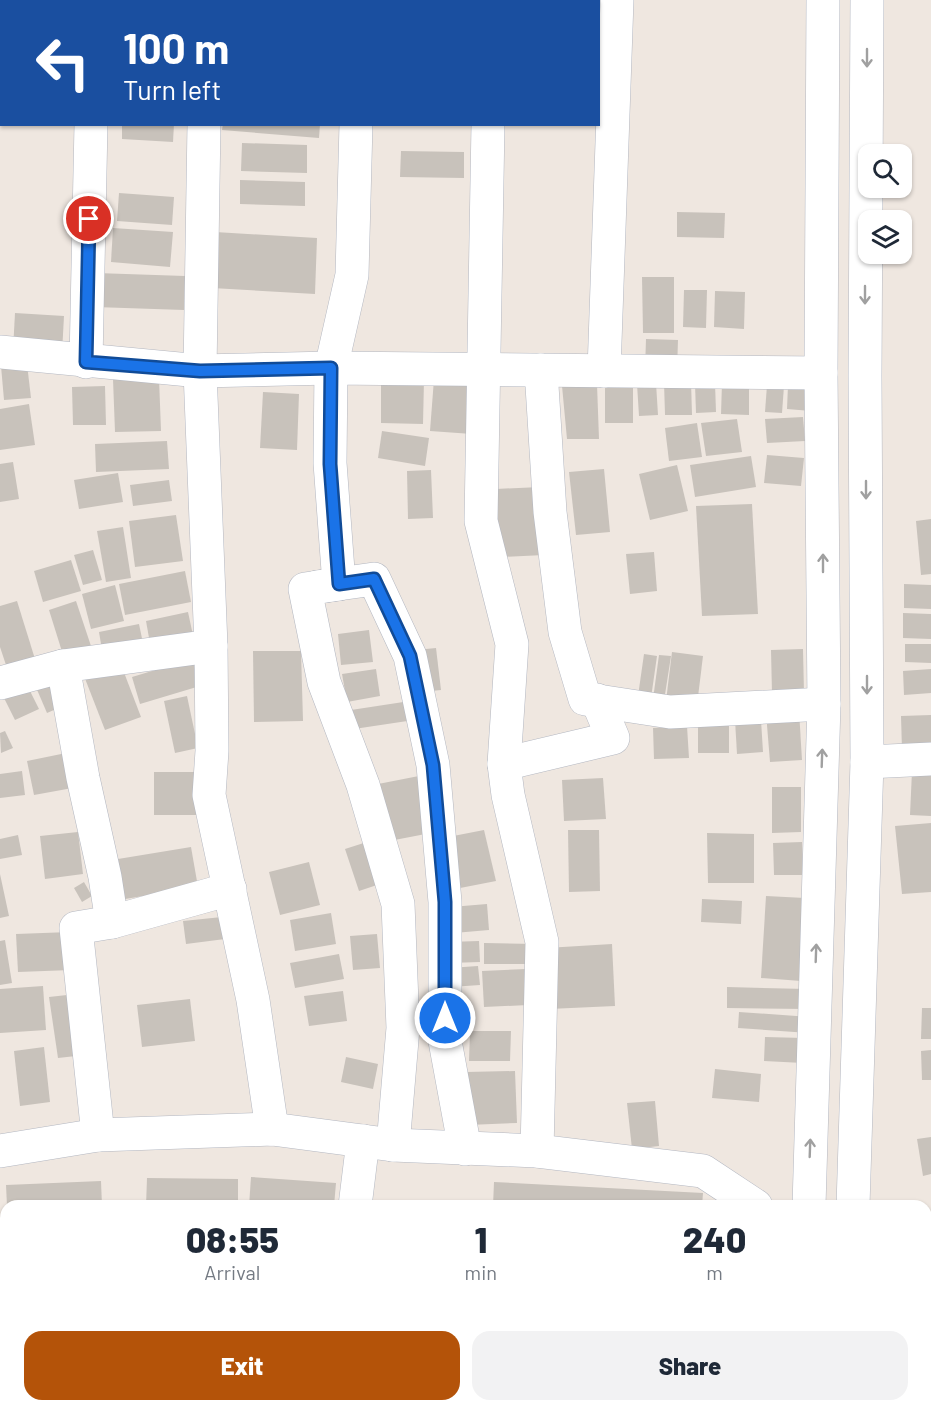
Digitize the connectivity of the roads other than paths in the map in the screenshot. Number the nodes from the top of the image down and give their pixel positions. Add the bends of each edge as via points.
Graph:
1 (617, 0) edge
2 (823, 0) edge
3 (867, 0) edge
4 (92, 126) edge
5 (204, 126) edge
6 (357, 126) edge
7 (488, 126) edge
8 (0, 352) edge
9 (86, 362) junction
10 (331, 368) junction
11 (541, 370) junction
12 (604, 370) junction
13 (200, 371) junction
14 (483, 371) junction
15 (821, 373) junction
16 (339, 584) junction
17 (211, 646) junction
18 (63, 666) junction
19 (0, 683) edge
20 (597, 700) junction
21 (824, 704) junction
22 (931, 759) edge
23 (867, 762) junction
24 (504, 764) junction
25 (230, 889) junction
26 (112, 922) junction
27 (272, 1129) junction
28 (98, 1135) junction
29 (378, 1143) junction
30 (465, 1149) junction
31 (0, 1151) edge
32 (537, 1151) junction
33 (357, 1200) edge
34 (747, 1200) edge
35 (808, 1200) edge
36 (853, 1200) edge

1 - 12 street
2 - 15 street
3 -> 23 street
4 - 9 street
5 - 13 street
6 - 10 street via 352,275
7 - 14 street
8 - 9 street
9 - 13 street
10 - 13 street
10 - 14 street
10 - 16 street via 330,464
11 - 12 street
11 - 14 street
11 - 20 street via 550,512 566,632 585,699
12 - 15 street
13 - 17 street
14 - 24 street via 481,521 512,644
21 -> 15 street
16 - 29 street via 305,589 324,682 363,785 398,904 404,1028
16 - 30 street via 374,579 410,656 433,765 445,902 445,1041
17 - 18 street
17 - 25 street via 209,795
18 - 19 street
18 - 26 street
20 - 21 street via 670,712
20 - 24 street via 613,738
35 -> 21 street
22 - 23 street
23 - 36 street
24 - 32 street via 542,942
25 - 26 street
25 - 27 street via 253,1000
26 - 28 street via 76,928
27 - 28 street
27 - 29 street
28 - 31 street
29 - 30 street
29 - 33 street
30 - 32 street
32 - 34 street via 703,1171

